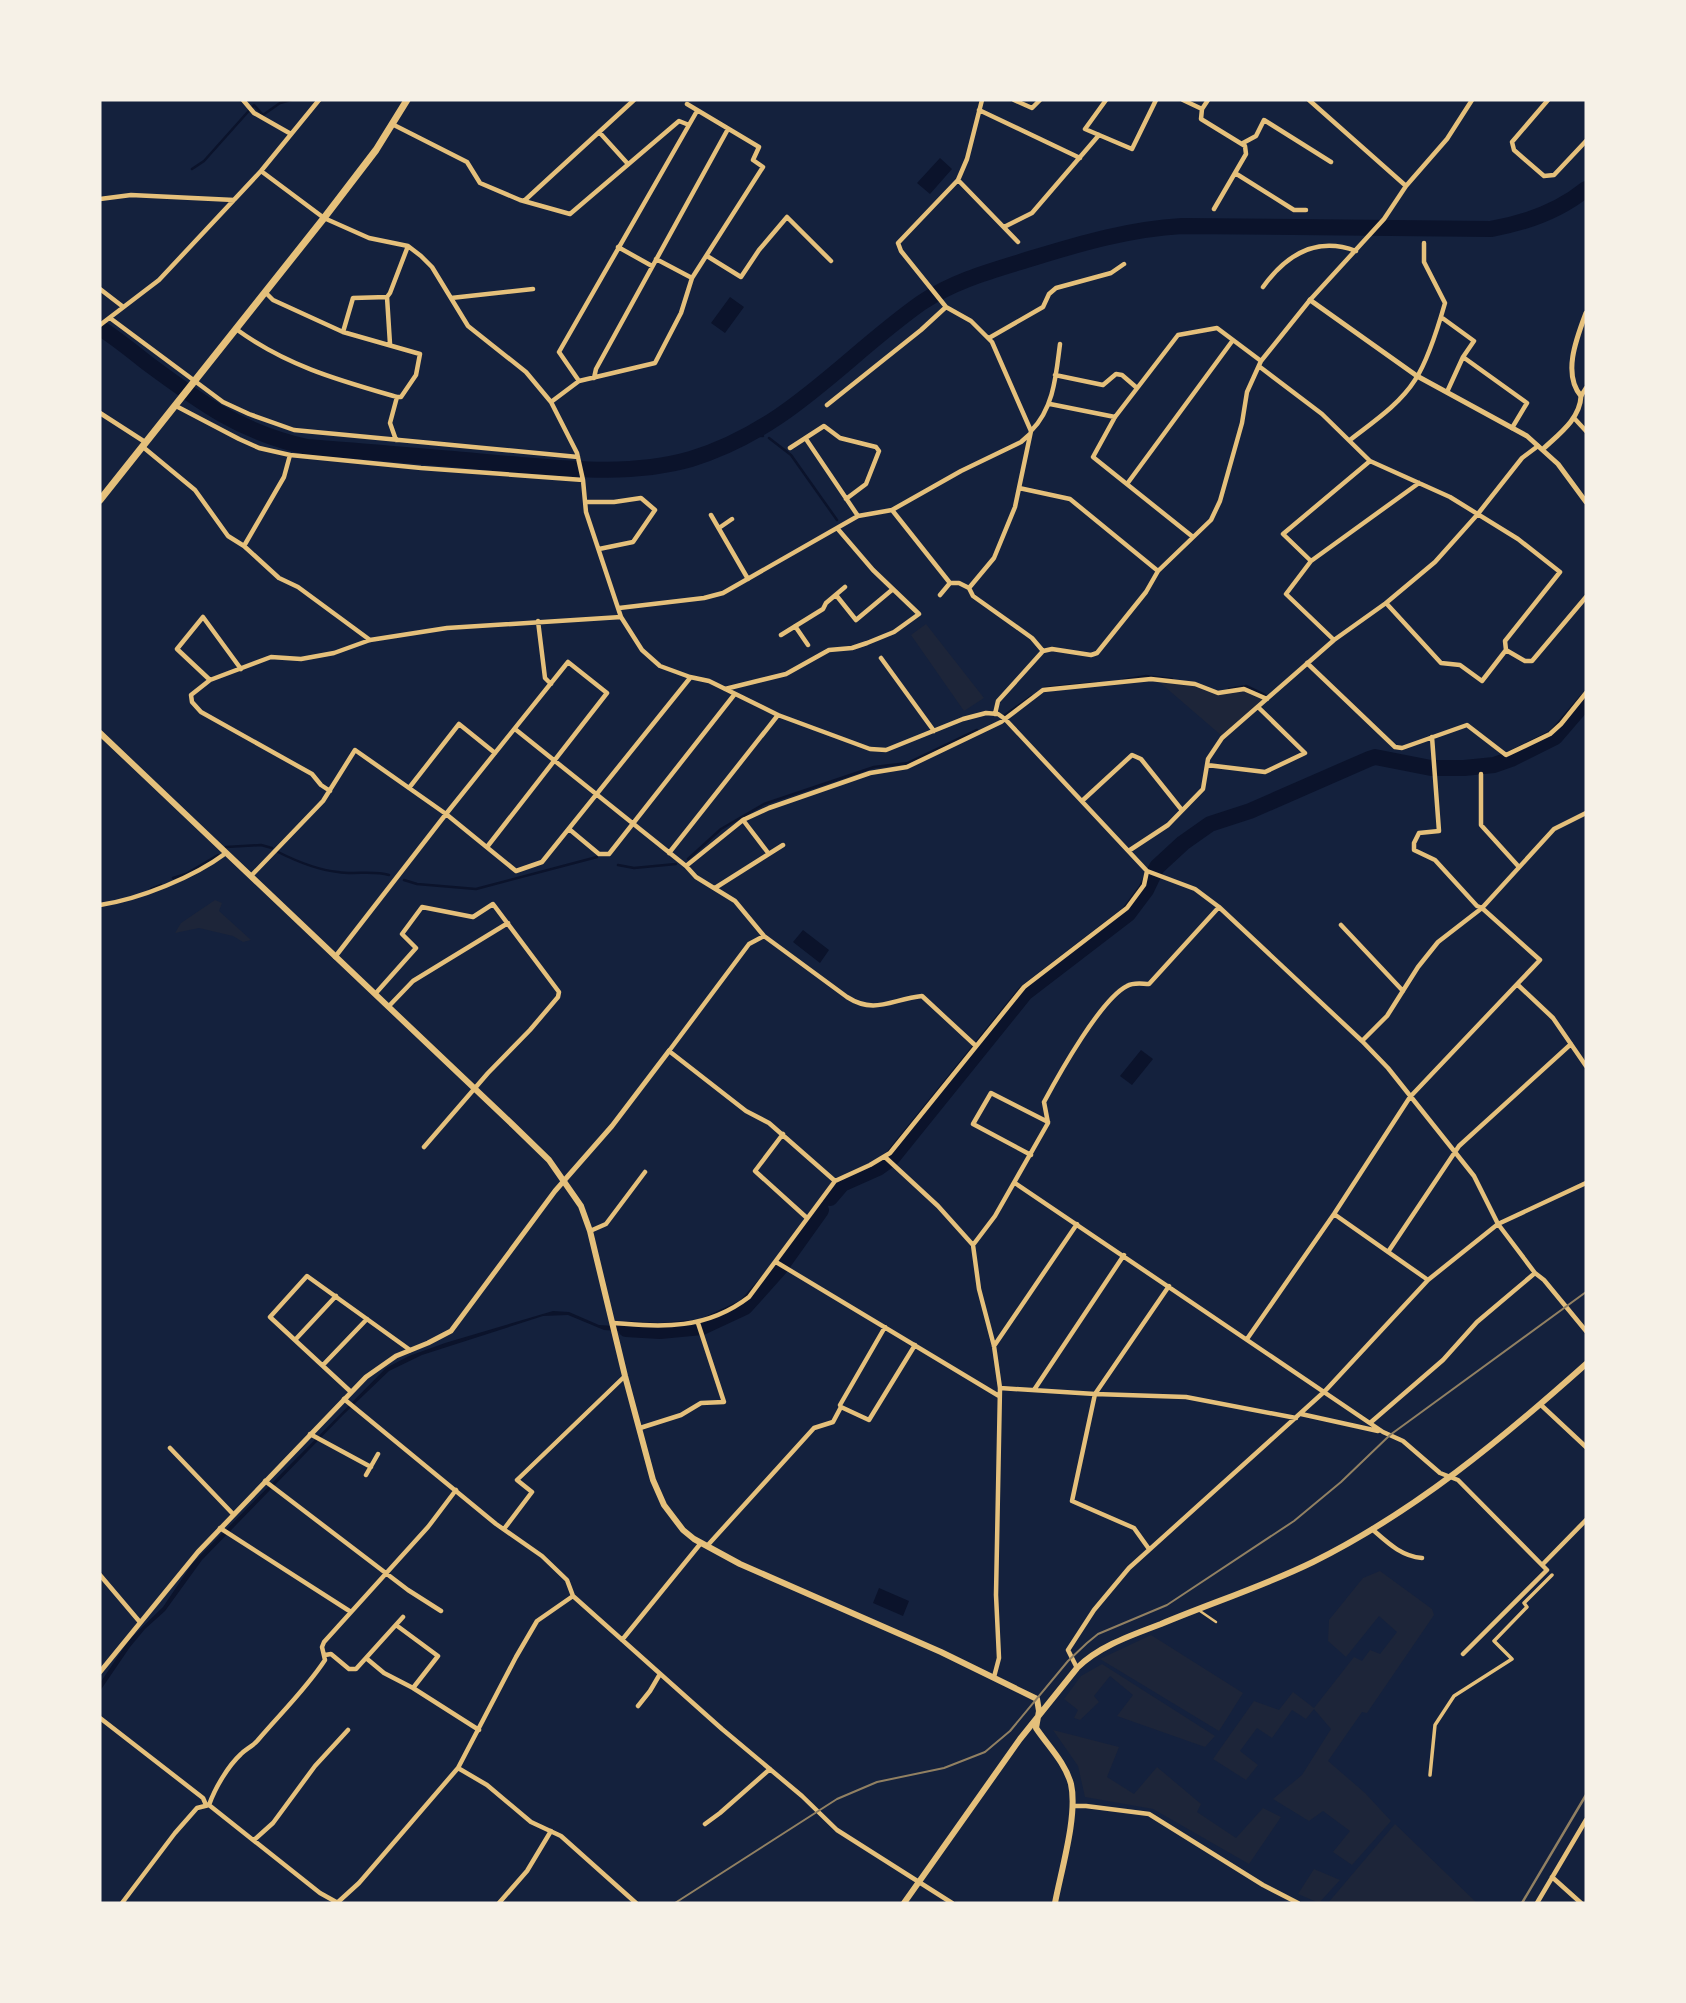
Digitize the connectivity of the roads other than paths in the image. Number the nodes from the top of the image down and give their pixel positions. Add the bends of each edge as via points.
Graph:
1 (252, 100) edge
2 (319, 100) edge
3 (407, 100) edge
4 (634, 100) edge
5 (982, 100) edge
6 (1014, 100) edge
7 (1040, 100) edge
8 (1106, 100) edge
9 (1156, 100) edge
10 (1183, 100) edge
11 (1208, 100) edge
12 (1309, 100) edge
13 (1472, 100) edge
14 (1548, 100) edge
15 (245, 102) edge
16 (687, 104) dead end
17 (1202, 109) junction
18 (979, 110) junction
19 (697, 111) junction
20 (392, 124) junction
21 (689, 125) junction
22 (728, 129) junction
23 (600, 133) junction
24 (291, 134) junction
25 (1099, 135) junction
26 (1586, 141) edge
27 (1242, 144) junction
28 (1080, 158) junction
29 (1331, 162) dead end
30 (628, 164) junction
31 (261, 171) junction
32 (1236, 173) junction
33 (958, 180) junction
34 (1406, 186) junction
35 (100, 199) edge
36 (234, 200) junction
37 (524, 201) junction
38 (1214, 209) dead end
39 (1306, 210) dead end
40 (324, 218) junction
41 (1004, 227) junction
42 (1018, 242) dead end
43 (1424, 243) dead end
44 (408, 246) junction
45 (618, 247) junction
46 (1356, 251) junction
47 (707, 256) junction
48 (656, 259) junction
49 (831, 261) dead end
50 (1124, 264) dead end
51 (652, 266) junction
52 (692, 278) junction
53 (1264, 287) dead end
54 (100, 289) edge
55 (533, 289) dead end
56 (265, 292) junction
57 (387, 297) junction
58 (452, 298) junction
59 (1310, 300) junction
60 (122, 306) junction
61 (946, 307) junction
62 (1586, 313) edge
63 (1441, 317) junction
64 (109, 319) junction
65 (100, 325) edge
66 (235, 329) junction
67 (343, 332) junction
68 (989, 338) junction
69 (1233, 340) junction
70 (390, 344) junction
71 (1060, 344) dead end
72 (1463, 357) junction
73 (1261, 361) junction
74 (1260, 367) junction
75 (1055, 375) junction
76 (1417, 376) junction
77 (594, 378) junction
78 (579, 381) junction
79 (193, 383) junction
80 (1137, 388) junction
81 (1586, 388) edge
82 (1447, 392) junction
83 (1581, 396) junction
84 (397, 397) junction
85 (177, 402) junction
86 (551, 402) junction
87 (1050, 404) junction
88 (827, 405) dead end
89 (1583, 407) edge
90 (100, 413) edge
91 (1115, 417) junction
92 (1574, 418) junction
93 (1512, 428) junction
94 (1586, 431) edge
95 (1031, 433) junction
96 (805, 438) junction
97 (396, 440) junction
98 (1350, 440) junction
99 (144, 444) junction
100 (1541, 447) junction
101 (790, 448) dead end
102 (290, 455) junction
103 (578, 458) junction
104 (1370, 461) junction
105 (582, 478) junction
106 (1419, 483) junction
107 (1127, 484) junction
108 (1018, 488) junction
109 (846, 499) junction
110 (100, 500) edge
111 (585, 502) junction
112 (1586, 502) edge
113 (892, 510) junction
114 (712, 514) dead end
115 (1477, 515) junction
116 (858, 516) junction
117 (732, 519) dead end
118 (719, 528) junction
119 (837, 528) junction
120 (1192, 537) junction
121 (244, 546) junction
122 (599, 549) junction
123 (1311, 561) junction
124 (1158, 571) junction
125 (748, 579) junction
126 (950, 583) junction
127 (845, 587) dead end
128 (893, 589) junction
129 (969, 589) junction
130 (836, 595) junction
131 (940, 595) dead end
132 (1586, 597) edge
133 (1386, 603) junction
134 (619, 608) junction
135 (621, 617) junction
136 (538, 621) junction
137 (796, 626) junction
138 (781, 635) dead end
139 (370, 640) junction
140 (1334, 640) junction
141 (808, 645) dead end
142 (1506, 650) junction
143 (1043, 651) junction
144 (881, 658) dead end
145 (1307, 663) junction
146 (241, 669) junction
147 (690, 677) junction
148 (210, 680) junction
149 (551, 684) junction
150 (724, 690) junction
151 (1586, 693) edge
152 (734, 695) junction
153 (1267, 699) junction
154 (1258, 707) junction
155 (995, 714) junction
156 (778, 715) junction
157 (1005, 719) junction
158 (515, 728) junction
159 (934, 731) junction
160 (100, 733) edge
161 (1432, 737) junction
162 (495, 753) junction
163 (555, 760) junction
164 (1207, 765) junction
165 (1481, 774) dead end
166 (409, 788) junction
167 (330, 791) junction
168 (596, 794) junction
169 (1082, 801) junction
170 (1181, 810) junction
171 (1586, 813) edge
172 (446, 814) junction
173 (743, 820) junction
174 (633, 824) junction
175 (569, 829) junction
176 (783, 845) dead end
177 (487, 847) junction
178 (1130, 850) junction
179 (226, 853) junction
180 (669, 853) junction
181 (769, 854) junction
182 (686, 866) junction
183 (1519, 867) junction
184 (1149, 871) junction
185 (251, 876) junction
186 (715, 888) junction
187 (100, 905) edge
188 (1219, 907) junction
189 (1482, 908) junction
190 (508, 923) junction
191 (1341, 925) dead end
192 (764, 936) junction
193 (335, 957) junction
194 (1518, 985) junction
195 (1403, 991) junction
196 (376, 993) junction
197 (389, 1006) junction
198 (1362, 1041) junction
199 (1571, 1044) junction
200 (976, 1046) junction
201 (669, 1051) junction
202 (1586, 1066) edge
203 (475, 1089) junction
204 (1410, 1097) junction
205 (1048, 1123) junction
206 (783, 1135) junction
207 (424, 1147) dead end
208 (1455, 1153) junction
209 (1031, 1155) junction
210 (885, 1157) junction
211 (645, 1171) dead end
212 (565, 1181) junction
213 (835, 1181) junction
214 (1015, 1183) junction
215 (1586, 1183) edge
216 (1334, 1214) junction
217 (807, 1218) junction
218 (1077, 1224) junction
219 (1498, 1224) junction
220 (590, 1231) junction
221 (973, 1245) junction
222 (1388, 1252) junction
223 (1124, 1255) junction
224 (776, 1262) junction
225 (1535, 1273) junction
226 (1428, 1280) junction
227 (1168, 1286) junction
228 (336, 1296) junction
229 (367, 1319) junction
230 (698, 1323) junction
231 (614, 1326) junction
232 (885, 1327) junction
233 (1586, 1331) edge
234 (1247, 1339) junction
235 (295, 1340) junction
236 (915, 1345) junction
237 (994, 1346) junction
238 (410, 1350) junction
239 (1586, 1364) edge
240 (323, 1366) junction
241 (625, 1376) junction
242 (1000, 1388) junction
243 (1033, 1391) junction
244 (1325, 1391) junction
245 (351, 1392) junction
246 (1095, 1394) junction
247 (999, 1396) junction
248 (348, 1403) junction
249 (1541, 1405) junction
250 (841, 1407) junction
251 (1298, 1416) junction
252 (1370, 1423) junction
253 (640, 1428) junction
254 (1383, 1432) junction
255 (313, 1435) junction
256 (1586, 1447) edge
257 (170, 1448) dead end
258 (378, 1454) dead end
259 (371, 1467) junction
260 (366, 1475) dead end
261 (1450, 1475) junction
262 (267, 1483) junction
263 (456, 1490) junction
264 (233, 1514) junction
265 (1586, 1520) edge
266 (1372, 1529) junction
267 (223, 1530) junction
268 (504, 1530) junction
269 (704, 1545) junction
270 (1149, 1549) junction
271 (1422, 1558) dead end
272 (1542, 1565) junction
273 (386, 1572) junction
274 (100, 1575) edge
275 (1552, 1575) dead end
276 (573, 1596) junction
277 (1199, 1608) junction
278 (441, 1611) dead end
279 (351, 1612) junction
280 (403, 1617) dead end
281 (139, 1622) junction
282 (1216, 1622) dead end
283 (396, 1625) junction
284 (622, 1640) junction
285 (1463, 1654) dead end
286 (325, 1655) junction
287 (366, 1658) junction
288 (1077, 1668) junction
289 (100, 1672) edge
290 (660, 1674) junction
291 (994, 1677) junction
292 (412, 1688) junction
293 (638, 1706) dead end
294 (1037, 1717) junction
295 (100, 1718) edge
296 (348, 1730) dead end
297 (479, 1730) junction
298 (458, 1768) junction
299 (770, 1769) junction
300 (1430, 1775) dead end
301 (207, 1805) junction
302 (1073, 1807) junction
303 (1586, 1820) edge
304 (705, 1824) dead end
305 (551, 1831) junction
306 (254, 1840) junction
307 (1552, 1877) junction
308 (919, 1881) junction
309 (121, 1903) edge
310 (337, 1903) edge
311 (499, 1903) edge
312 (636, 1903) edge
313 (904, 1903) edge
314 (952, 1903) edge
315 (1055, 1903) edge
316 (1298, 1903) edge
317 (1537, 1903) edge
318 (1581, 1903) edge

1 - 15 street
2 - 24 street
3 - 20 main road
4 - 23 street
5 - 18 street
6 - 7 street via 1032,108
8 - 25 street via 1085,129
9 - 25 street via 1132,149
10 - 17 street
11 - 17 street
12 - 34 street
13 - 34 street via 1447,139
14 - 26 street via 1512,142 1514,149 1544,176 1554,175
15 - 24 street via 254,113
16 - 19 street
17 - 27 street via 1201,120
18 - 28 street
18 - 33 street
19 - 21 street
19 - 22 street
20 - 37 street via 467,162 480,183
20 - 40 main road
21 - 30 street via 679,121
21 - 45 street
22 - 47 street via 760,147 753,160 763,167
22 - 48 street
23 - 30 street
23 - 37 street
24 - 31 street
25 - 28 street
27 - 29 street via 1256,136 1264,120
27 - 32 street via 1247,154
28 - 41 street via 1032,213
30 - 37 street via 570,214
31 - 36 street
31 - 40 street
32 - 38 street
32 - 39 street via 1294,210
33 - 41 street
33 - 61 street via 898,243
34 - 46 street
35 - 36 street via 131,195
36 - 60 street via 159,280
40 - 44 street via 369,238
40 - 56 main road
41 - 42 street
43 - 63 street via 1424,262 1445,303
44 - 57 street
44 - 58 street via 432,267
45 - 51 street
45 - 78 street via 559,352
46 - 53 street via 1308,247 1274,272
46 - 59 street
47 - 49 street via 741,276 787,217
47 - 52 street
48 - 51 street
48 - 52 street
50 - 68 street via 1111,273 1056,288 1043,307
51 - 77 street
52 - 77 street via 681,313 655,363
54 - 60 street
55 - 58 street
56 - 66 main road
56 - 67 street
57 - 67 street via 353,298
57 - 70 street
58 - 86 street via 468,326 526,372
59 - 73 street
59 - 76 street
60 - 64 street
61 - 68 street
61 - 88 street
62 - 83 street via 1569,372
63 - 72 street via 1474,341
63 - 76 street
64 - 65 street
64 - 79 street
66 - 79 main road
66 - 84 street via 265,350 310,369
67 - 70 street
68 - 95 street
69 - 73 street
69 - 80 street via 1217,328 1178,335
69 - 107 street
70 - 84 street via 420,354 416,375
71 - 75 street
72 - 82 street
72 - 93 street via 1527,403
73 - 74 street
74 - 98 street
74 - 120 street via 1247,393 1220,501 1211,520
75 - 80 street via 1103,384 1116,374
75 - 87 street
76 - 82 street
76 - 98 street via 1397,402
77 - 78 street
78 - 86 street
79 - 85 main road
79 - 97 street via 223,402 294,430
80 - 91 street
81 - 83 street
82 - 93 street
83 - 89 street
84 - 97 street via 390,423
85 - 99 main road
85 - 102 street via 183,412 239,439
86 - 103 street
87 - 91 street
87 - 95 street
89 - 92 street
90 - 99 street
91 - 107 street via 1093,457
92 - 94 street
92 - 100 street
93 - 100 street
95 - 108 street
95 - 113 street
96 - 101 street
96 - 109 street
96 - 109 street via 824,426 840,438 879,451 866,484
97 - 103 street
98 - 104 street
99 - 110 main road
99 - 121 street via 190,484 228,536
100 - 112 street
100 - 115 street via 1522,458
102 - 105 street via 421,471
102 - 121 street via 284,477
103 - 105 street
104 - 106 street
104 - 123 street via 1283,534
105 - 111 street
106 - 115 street
106 - 123 street
107 - 120 street
108 - 124 street via 1070,499
108 - 129 street via 994,558
109 - 116 street
111 - 122 street
111 - 122 street via 641,498 656,510 633,541
113 - 116 street
113 - 126 street
114 - 118 street
115 - 133 street via 1435,562
115 - 142 street via 1560,572 1505,641
116 - 119 street
117 - 118 street
118 - 125 street
119 - 125 street
119 - 128 street
120 - 124 street
121 - 139 street via 279,578
122 - 134 street
123 - 140 street via 1286,594
124 - 143 street via 1097,653
125 - 134 street via 704,598
126 - 129 street
126 - 131 street
127 - 130 street
128 - 130 street via 856,620
128 - 150 street via 919,614 894,632 852,648 829,650 786,674
129 - 143 street
130 - 137 street
132 - 142 street via 1532,661
133 - 140 street
133 - 142 street via 1441,663 1460,665 1482,681
134 - 135 street
135 - 136 street
135 - 147 street via 642,650 660,666
136 - 139 street
136 - 149 street via 545,678
137 - 138 street
137 - 141 street
139 - 146 street via 301,659 271,657
140 - 145 street
143 - 155 street via 998,701
144 - 159 street
145 - 153 street
145 - 161 street via 1395,747
146 - 148 street
146 - 148 street via 203,617 177,649
147 - 150 street
147 - 168 street
148 - 167 street via 191,695 196,708 312,775
149 - 158 street
149 - 163 street via 568,662 607,692
150 - 152 street
151 - 161 street via 1550,734 1506,755 1467,724
152 - 156 street
152 - 174 street
153 - 154 street
153 - 157 street via 1244,688 1218,693 1195,684 1151,678 1043,690
154 - 164 street via 1222,738
154 - 164 street via 1306,753 1265,772
155 - 157 street
155 - 159 street via 962,719
156 - 159 street via 870,749 886,750
156 - 180 street
157 - 169 street
157 - 173 street via 907,767 870,773
158 - 162 street
158 - 163 street
160 - 179 main road
161 - 189 street via 1439,831 1419,834 1414,850 1434,860
162 - 166 street via 459,724
162 - 172 street
163 - 168 street
163 - 177 street
164 - 170 street via 1203,789
165 - 183 street via 1481,825
166 - 167 street via 355,750
166 - 172 street
167 - 185 street
168 - 174 street
168 - 175 street
169 - 170 street via 1132,755 1141,759
169 - 178 street
170 - 178 street via 1168,825
171 - 183 street via 1555,829
172 - 177 street
172 - 193 street
173 - 181 street
173 - 182 street
174 - 175 street via 608,854 599,854
174 - 180 street
175 - 177 street via 542,862 516,871
176 - 181 street
178 - 184 street
179 - 185 main road
179 - 187 street via 143,894
180 - 182 street
181 - 186 street
182 - 186 street
183 - 189 street
184 - 188 street via 1195,888
184 - 200 street via 1127,908 1024,986
185 - 193 main road
186 - 192 street via 735,901
188 - 198 street
188 - 205 street via 1149,984 1124,987 1103,1009 1044,1102
189 - 194 street via 1540,960
189 - 195 street via 1438,942
190 - 196 street via 493,904 473,918 422,907 402,934 416,948
190 - 197 street via 413,981
190 - 203 street via 559,992
191 - 195 street
192 - 200 street via 854,1002 875,1007 922,996
192 - 201 street via 749,944
193 - 196 main road
194 - 199 street via 1553,1018
194 - 204 street
195 - 198 street
196 - 197 main road
197 - 203 main road
198 - 204 street
199 - 202 street
199 - 208 street
200 - 210 street
201 - 206 street
201 - 212 street
203 - 207 street
203 - 212 main road
204 - 208 street
204 - 216 street
205 - 209 street
205 - 209 street via 991,1093 973,1124
206 - 213 street
206 - 217 street via 755,1171
208 - 219 street via 1481,1187
208 - 222 street
209 - 214 street
210 - 213 street
210 - 221 street
211 - 220 street via 606,1224
212 - 220 main road
212 - 238 street via 451,1331
213 - 217 street
214 - 218 street
214 - 221 street
215 - 219 street
216 - 222 street
216 - 234 street
217 - 224 street
218 - 223 street
218 - 237 street
219 - 225 street
219 - 226 street
220 - 231 main road
221 - 237 street
222 - 226 street
223 - 227 street
223 - 243 street
224 - 230 street via 750,1297
224 - 232 street
225 - 233 street
225 - 252 street
226 - 244 street
227 - 234 street
227 - 246 street
228 - 229 street
228 - 235 street
228 - 235 street via 307,1276 270,1317
229 - 238 street
229 - 240 street
230 - 231 street
230 - 253 street via 724,1402 701,1403 681,1415
231 - 241 main road
232 - 236 street
232 - 250 street
234 - 244 street
235 - 240 street
236 - 247 street
236 - 250 street via 869,1420
237 - 242 street
238 - 245 street via 387,1361
239 - 249 main road
240 - 245 street
241 - 253 main road
241 - 268 street via 517,1480 532,1492
242 - 243 street
242 - 247 street
243 - 246 street
244 - 251 street
244 - 252 street
245 - 248 street
246 - 251 street via 1186,1397
246 - 270 street via 1072,1501 1134,1528
247 - 291 street via 999,1658
248 - 255 street
248 - 263 street
249 - 256 street
249 - 261 main road
250 - 269 street via 833,1422 814,1428
251 - 254 street
251 - 270 street
252 - 254 street
253 - 269 main road via 664,1505 684,1530
254 - 261 street via 1403,1441 1440,1473
255 - 259 street
255 - 262 street
257 - 264 street
258 - 259 street
259 - 260 street
261 - 266 main road
261 - 272 street
262 - 264 street
262 - 273 street
263 - 268 street
263 - 273 street
264 - 267 street
265 - 272 street
266 - 271 street via 1396,1549
266 - 277 main road via 1312,1563
267 - 279 street
267 - 281 street
268 - 276 street via 542,1556 567,1580
269 - 284 street
269 - 291 main road
270 - 288 street via 1094,1610 1068,1650
272 - 285 street via 1547,1570
273 - 278 street
273 - 279 street
274 - 281 street
275 - 300 street via 1494,1641 1512,1660 1454,1696 1435,1725
276 - 284 street
276 - 297 street via 537,1621
277 - 282 lane
277 - 288 main road via 1110,1646
279 - 286 street via 324,1642
280 - 283 street
281 - 289 street
283 - 287 street
283 - 292 street via 438,1656
284 - 290 street
286 - 287 street via 331,1654 349,1669 356,1669
286 - 301 street via 284,1711 239,1755
287 - 292 street via 384,1674
288 - 294 main road
290 - 293 street
290 - 299 street
291 - 294 main road via 1037,1699
292 - 297 street
294 - 302 main road via 1036,1728 1057,1755 1070,1783
294 - 308 main road
295 - 301 street
296 - 306 street
297 - 298 street
298 - 305 street via 487,1785 531,1822
298 - 310 street
299 - 304 street
299 - 308 street via 836,1830
301 - 306 street
301 - 309 street via 197,1808 175,1833
302 - 315 main road
302 - 316 street via 1149,1814
303 - 307 street
305 - 311 street via 527,1871
305 - 312 street
306 - 310 street
307 - 317 street
307 - 318 street
308 - 313 main road
308 - 314 street

